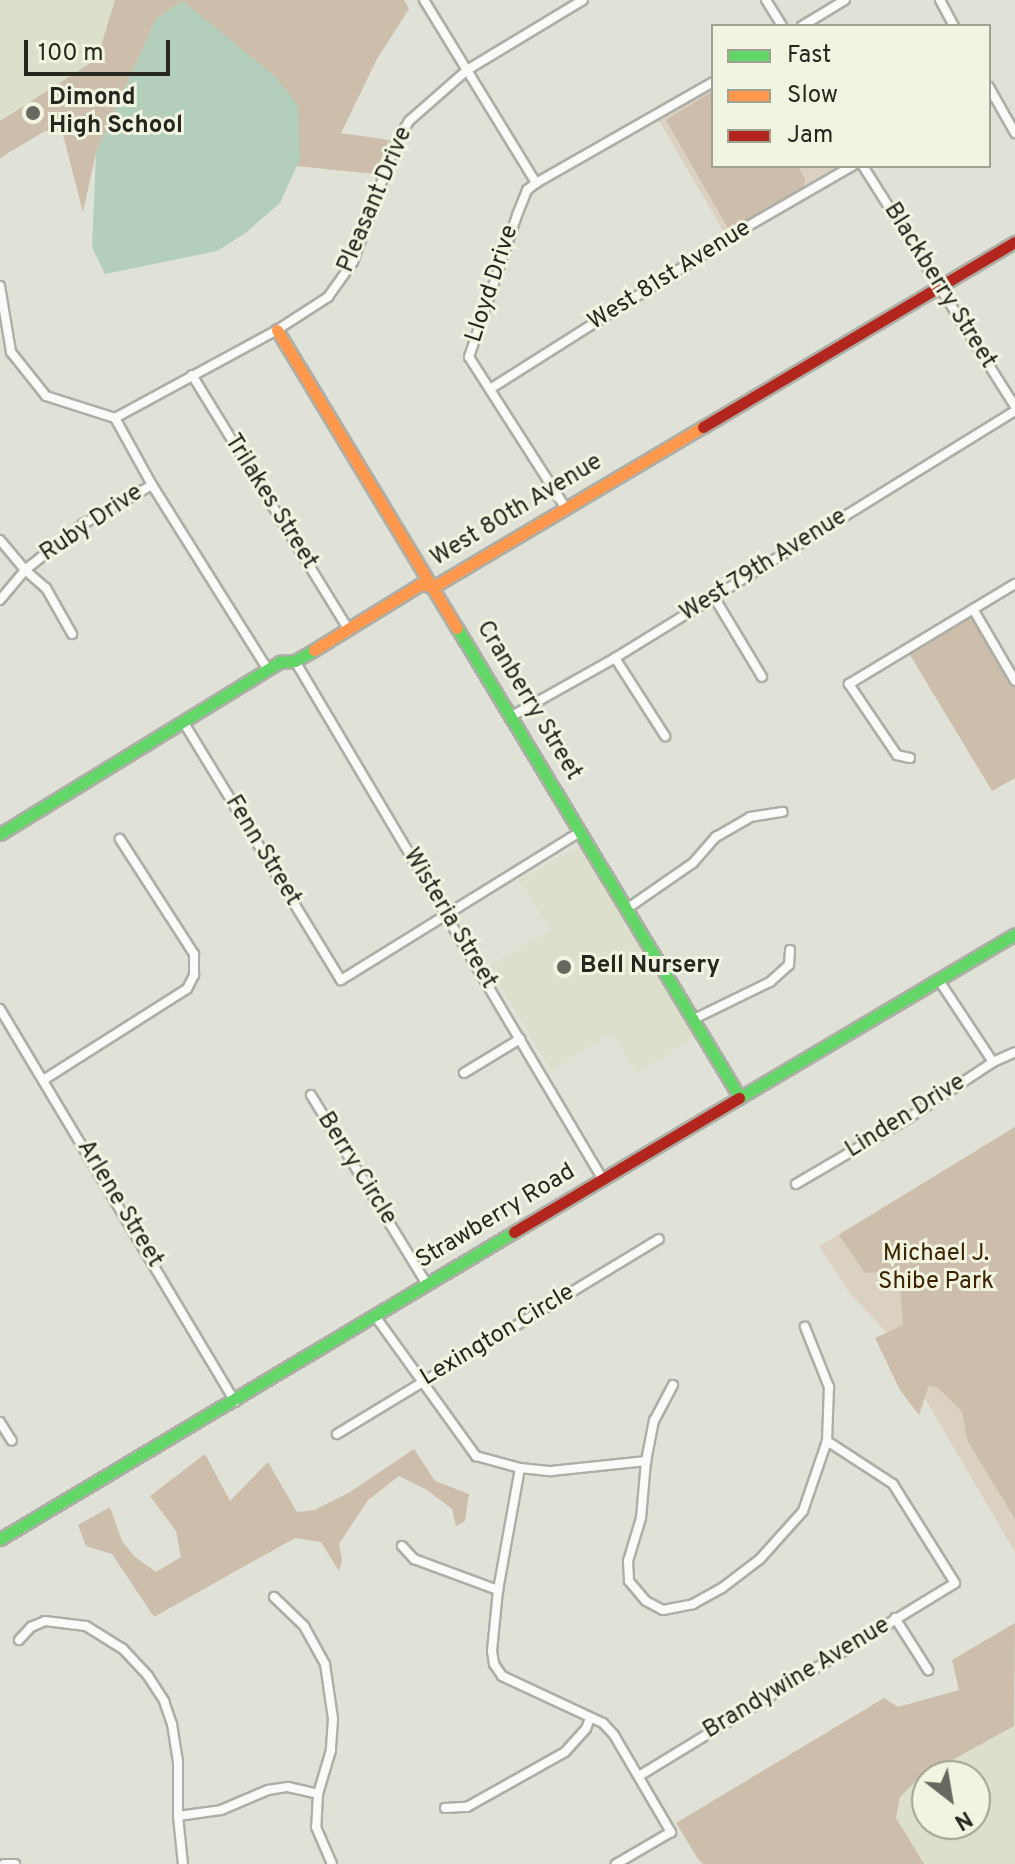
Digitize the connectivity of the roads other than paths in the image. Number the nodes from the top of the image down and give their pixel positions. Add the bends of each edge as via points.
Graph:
1 (424, 0) edge
2 (583, 0) edge
3 (766, 0) edge
4 (845, 0) edge
5 (940, 0) edge
6 (781, 24) edge
7 (805, 24) edge
8 (953, 24) edge
9 (467, 70) junction
10 (711, 83) edge
11 (991, 91) edge
12 (1015, 133) edge
13 (849, 168) edge
14 (864, 168) edge
15 (536, 183) junction
16 (1015, 242) edge
17 (0, 287) edge
18 (938, 288) junction
19 (277, 330) junction
20 (192, 375) junction
21 (490, 389) junction
22 (1015, 408) edge
23 (115, 418) junction
24 (152, 485) junction
25 (565, 507) junction
26 (0, 540) edge
27 (25, 570) junction
28 (1015, 584) edge
29 (433, 587) junction
30 (714, 597) junction
31 (0, 600) edge
32 (973, 609) junction
33 (348, 629) junction
34 (72, 634) dead end
35 (615, 658) junction
36 (295, 661) junction
37 (268, 670) junction
38 (762, 677) dead end
39 (1015, 681) edge
40 (510, 717) junction
41 (184, 723) junction
42 (665, 736) dead end
43 (910, 758) dead end
44 (783, 812) dead end
45 (581, 831) junction
46 (0, 834) edge
47 (120, 839) dead end
48 (628, 908) junction
49 (447, 912) junction
50 (1015, 934) edge
51 (790, 950) dead end
52 (940, 982) junction
53 (0, 1009) edge
54 (694, 1019) junction
55 (520, 1039) junction
56 (1015, 1052) edge
57 (993, 1062) junction
58 (464, 1073) dead end
59 (45, 1079) junction
60 (311, 1095) dead end
61 (739, 1096) junction
62 (602, 1178) junction
63 (796, 1184) dead end
64 (659, 1239) dead end
65 (427, 1284) junction
66 (375, 1316) junction
67 (805, 1327) dead end
68 (424, 1382) junction
69 (673, 1385) dead end
70 (235, 1402) junction
71 (0, 1422) edge
72 (337, 1434) dead end
73 (12, 1441) dead end
74 (827, 1441) junction
75 (646, 1461) junction
76 (520, 1468) junction
77 (0, 1539) edge
78 (402, 1546) dead end
79 (498, 1590) junction
80 (274, 1597) dead end
81 (895, 1618) junction
82 (19, 1640) dead end
83 (928, 1670) dead end
84 (590, 1718) junction
85 (639, 1776) junction
86 (318, 1794) junction
87 (445, 1808) dead end
88 (178, 1816) junction
89 (4, 1864) edge
90 (15, 1864) edge
91 (183, 1864) edge
92 (332, 1864) edge
93 (616, 1864) edge

1 - 9 street
2 - 9 street, Pleasant Drive
3 - 6 street
4 - 7 street
5 - 8 street
9 - 15 street
9 - 19 street, Pleasant Drive via 409,121 396,142 345,277 328,297
10 - 15 street
11 - 12 street
13 - 21 street, West 81st Avenue
14 - 18 street, Blackberry Street
15 - 21 street, Lloyd Drive via 527,190 517,215 469,357
16 - 18 street, West 80th Avenue
17 - 23 street via 11,352 46,396
18 - 22 street, Blackberry Street
18 - 25 street, West 80th Avenue
19 - 20 street, Pleasant Drive
19 - 29 street, Cranberry Street
20 - 23 street, Pleasant Drive
20 - 33 street, Trilakes Street
21 - 25 street, Lloyd Drive
22 - 30 street, West 79th Avenue
23 - 24 street
24 - 27 street, Ruby Drive via 83,524
24 - 37 street
25 - 29 street, West 80th Avenue
26 - 27 street
27 - 31 street, Ruby Drive
27 - 34 street via 46,588
28 - 32 street
29 - 33 street, West 80th Avenue via 421,584
29 - 40 street, Cranberry Street
30 - 35 street, West 79th Avenue
30 - 38 street
32 - 39 street
32 - 43 street via 849,684 897,755
33 - 36 street, West 80th Avenue
35 - 40 street, West 79th Avenue
35 - 42 street
36 - 37 street, West 80th Avenue
36 - 49 street, Wisteria Street
37 - 41 street, West 80th Avenue
40 - 45 street, Cranberry Street
41 - 46 street, West 80th Avenue
41 - 49 street, Fenn Street via 341,980
44 - 48 street via 750,817 716,837 693,863
45 - 48 street, Cranberry Street
45 - 49 street
47 - 59 street via 194,954 194,975 187,989
48 - 54 street, Cranberry Street
49 - 55 street, Wisteria Street
50 - 52 street, Strawberry Road
51 - 54 street via 789,965 770,982
52 - 57 street
52 - 61 street, Strawberry Road
53 - 59 street, Arlene Street
54 - 61 street, Cranberry Street
55 - 58 street
55 - 62 street, Wisteria Street
56 - 57 street, Linden Drive
57 - 63 street, Linden Drive
59 - 70 street, Arlene Street
60 - 65 street, Berry Circle
61 - 62 street, Strawberry Road
62 - 65 street, Strawberry Road
64 - 68 street, Lexington Circle
65 - 66 street, Strawberry Road
66 - 68 street
66 - 70 street, Strawberry Road
67 - 74 street via 829,1387
68 - 72 street, Lexington Circle
68 - 76 street via 476,1456
69 - 75 street via 654,1420
70 - 77 street, Strawberry Road
71 - 73 street
74 - 75 street via 803,1511 760,1559 693,1604 663,1610 646,1601 629,1581
74 - 81 street, Brandywine Avenue via 893,1484 955,1583
75 - 76 street via 551,1471
76 - 79 street
78 - 79 street via 414,1559
79 - 84 street via 492,1651 502,1676
80 - 86 street via 304,1626 325,1664 333,1719 331,1750
81 - 83 street
81 - 85 street, Brandywine Avenue
82 - 88 street via 45,1621 86,1626 123,1649 148,1676 172,1724
84 - 85 street via 614,1735
84 - 87 street via 565,1752 467,1807
85 - 93 street via 671,1832
86 - 88 street via 288,1787 268,1790 221,1810
86 - 92 street via 316,1827
88 - 91 street
89 - 90 street

